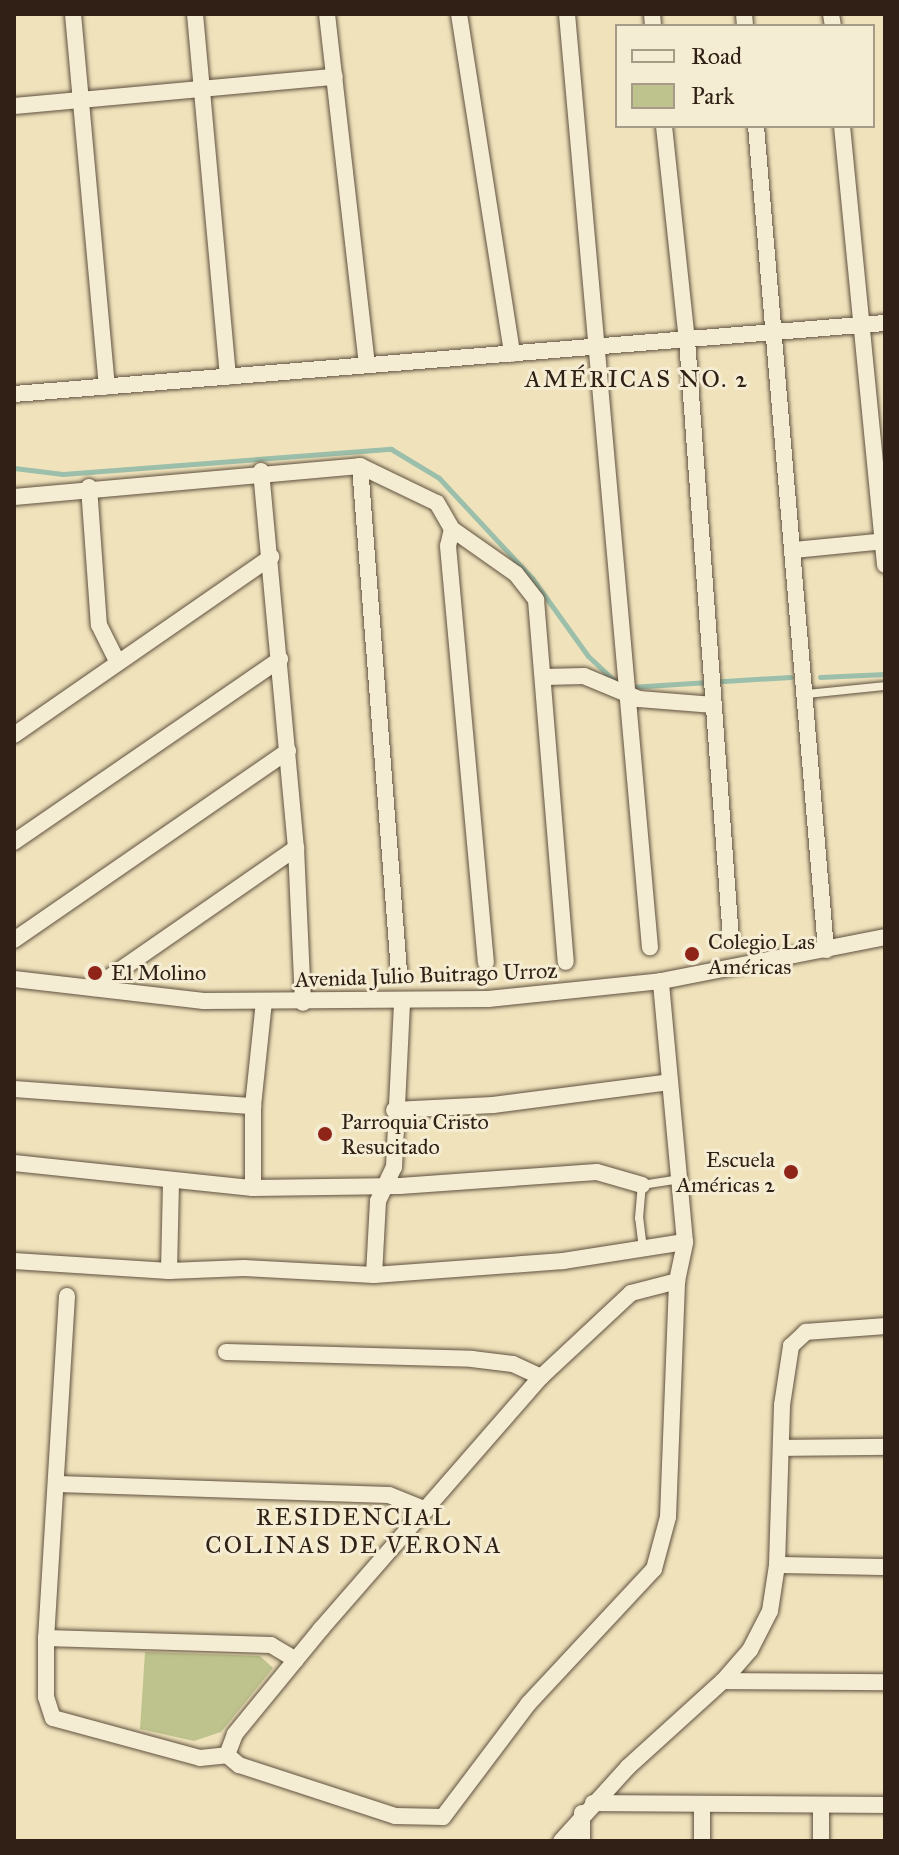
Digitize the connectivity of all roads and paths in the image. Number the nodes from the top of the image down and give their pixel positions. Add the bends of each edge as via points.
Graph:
1 (73, 14) edge
2 (195, 14) edge
3 (327, 14) edge
4 (459, 14) edge
5 (567, 14) edge
6 (335, 77) junction
7 (202, 88) junction
8 (80, 99) junction
9 (14, 106) edge
10 (664, 128) edge
11 (756, 128) edge
12 (842, 128) edge
13 (885, 323) edge
14 (862, 325) junction
15 (777, 332) junction
16 (687, 340) junction
17 (600, 347) junction
18 (512, 354) junction
19 (367, 365) junction
20 (228, 377) junction
21 (107, 386) junction
22 (14, 394) edge
23 (360, 466) junction
24 (261, 471) junction
25 (89, 487) junction
26 (14, 497) edge
27 (452, 529) junction
28 (884, 541) edge
29 (794, 550) junction
30 (271, 557) junction
31 (885, 565) edge
32 (280, 659) junction
33 (118, 663) junction
34 (544, 677) junction
35 (885, 686) edge
36 (627, 694) junction
37 (806, 694) junction
38 (712, 697) junction
39 (14, 735) edge
40 (288, 751) junction
41 (14, 842) edge
42 (296, 848) junction
43 (826, 935) junction
44 (885, 937) edge
45 (731, 939) dead end
46 (14, 940) edge
47 (650, 947) dead end
48 (486, 962) dead end
49 (566, 962) dead end
50 (399, 972) dead end
51 (14, 979) edge
52 (661, 981) junction
53 (94, 988) junction
54 (264, 1002) junction
55 (402, 1002) junction
56 (303, 1003) junction
57 (670, 1082) junction
58 (14, 1089) edge
59 (253, 1106) junction
60 (394, 1110) junction
61 (14, 1163) edge
62 (679, 1179) junction
63 (171, 1182) junction
64 (642, 1185) junction
65 (387, 1186) junction
66 (253, 1188) junction
67 (685, 1242) junction
68 (643, 1249) junction
69 (14, 1261) edge
70 (169, 1271) junction
71 (374, 1275) junction
72 (677, 1281) junction
73 (67, 1296) dead end
74 (885, 1326) edge
75 (226, 1352) dead end
76 (541, 1377) junction
77 (885, 1447) edge
78 (782, 1448) junction
79 (58, 1484) junction
80 (426, 1510) junction
81 (777, 1565) junction
82 (885, 1567) edge
83 (46, 1638) junction
84 (296, 1660) junction
85 (723, 1681) junction
86 (885, 1682) edge
87 (227, 1755) junction
88 (702, 1804) junction
89 (821, 1805) junction
90 (885, 1805) edge
91 (587, 1808) junction
92 (561, 1841) edge
93 (582, 1841) edge
94 (702, 1841) edge
95 (821, 1841) edge

1 - 8 street
2 - 7 street
3 - 6 street
4 - 18 street
5 - 17 street
6 - 7 street
6 - 19 street
7 - 8 street
7 - 20 street
8 - 9 street
8 - 21 street
10 - 16 street
11 - 15 street
12 - 14 street
13 - 14 street
14 - 15 street
14 - 28 street
15 - 16 street
15 - 29 street
16 - 17 street
16 - 38 street
17 - 18 street
17 - 36 street
18 - 19 street
19 - 20 street
20 - 21 street
21 - 22 street
23 - 24 street
23 - 27 street via 437,503
23 - 50 street
24 - 25 street
24 - 30 street
25 - 26 street
25 - 33 street via 99,625
27 - 34 street via 529,588 539,614
27 - 48 street via 450,561
28 - 29 street
28 - 31 street
29 - 37 street
30 - 32 street
30 - 33 street
32 - 40 street
32 - 41 street
33 - 39 street
34 - 36 street via 584,676
34 - 49 street
35 - 37 lane
36 - 38 street
36 - 47 street
37 - 43 street
38 - 45 street
40 - 42 street
40 - 46 street
42 - 53 street
42 - 56 street
43 - 44 street, Avenida Julio Buitrago Urroz
43 - 52 street, Avenida Julio Buitrago Urroz
51 - 53 street, Avenida Julio Buitrago Urroz
52 - 55 street, Avenida Julio Buitrago Urroz
52 - 57 street
53 - 54 street, Avenida Julio Buitrago Urroz
54 - 56 street, Avenida Julio Buitrago Urroz
54 - 59 street
55 - 56 street, Avenida Julio Buitrago Urroz
55 - 60 street
57 - 60 street via 493,1105
57 - 62 street
58 - 59 street
59 - 66 street
60 - 65 street via 394,1167
61 - 63 street
62 - 64 lane
62 - 67 street
63 - 66 street
63 - 70 street
64 - 65 street via 597,1172
64 - 68 lane
65 - 66 street
65 - 71 street via 378,1201
67 - 68 street
67 - 72 street
68 - 71 street via 563,1261
69 - 70 street
70 - 71 street via 244,1268
72 - 76 street via 631,1293
72 - 87 street via 668,1517 654,1569 528,1704 443,1817 395,1816 239,1765
73 - 79 street
74 - 78 street via 806,1332 791,1346
75 - 76 street via 472,1359 513,1364
76 - 80 street
77 - 78 street
78 - 81 street
79 - 80 street via 389,1495
79 - 83 street
80 - 84 street
81 - 82 street
81 - 85 street via 770,1611 750,1650
83 - 84 street via 271,1645
83 - 87 street via 46,1697 53,1718 200,1758
84 - 87 street via 235,1734
85 - 86 street
85 - 91 street
88 - 89 street
88 - 91 street
88 - 94 street
89 - 90 street
89 - 95 street
91 - 92 street
91 - 93 street

